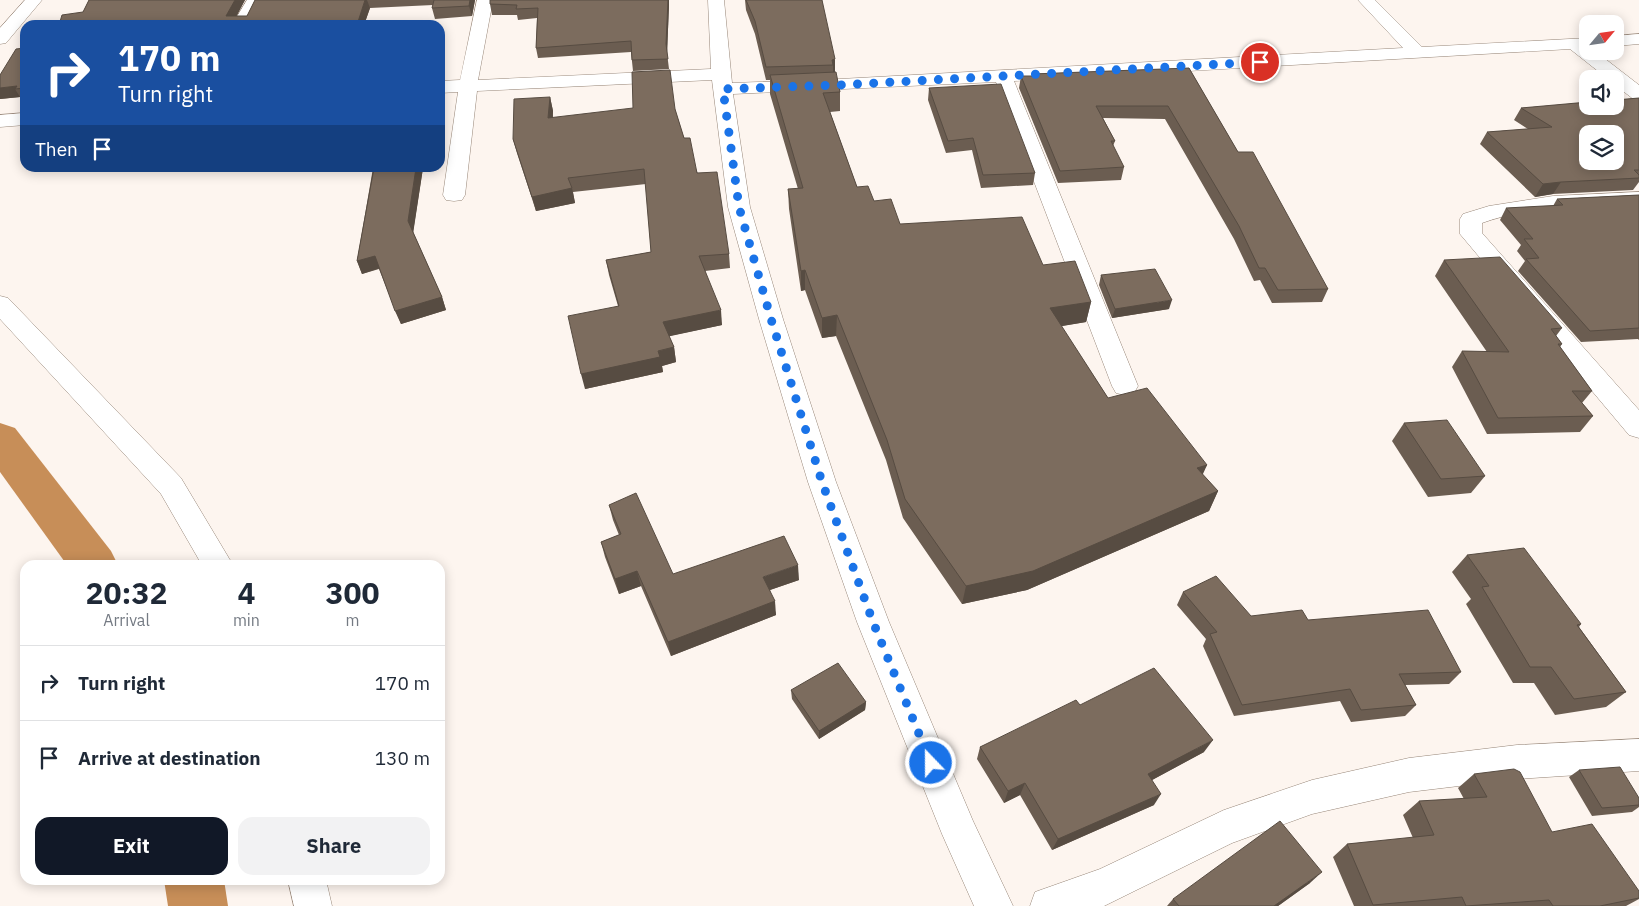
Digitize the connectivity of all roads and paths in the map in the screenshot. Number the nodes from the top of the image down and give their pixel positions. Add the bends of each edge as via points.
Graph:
1 (34, 0) edge
2 (255, 0) edge
3 (485, 0) edge
4 (716, 0) edge
5 (1366, 0) edge
6 (244, 20) edge
7 (0, 39) edge
8 (1639, 39) edge
9 (1624, 40) edge
10 (1579, 43) edge
11 (1418, 53) junction
12 (1600, 60) edge
13 (1003, 76) junction
14 (722, 82) junction
15 (468, 85) junction
16 (445, 87) edge
17 (1639, 94) edge
18 (20, 119) edge
19 (0, 121) edge
20 (454, 195) dead end
21 (1639, 198) edge
22 (0, 304) edge
23 (1124, 386) dead end
24 (1639, 428) edge
25 (215, 560) edge
26 (1639, 755) edge
27 (308, 885) edge
28 (313, 906) edge
29 (994, 906) edge
30 (1049, 906) edge

1 - 7 street
2 - 6 street
3 - 15 street
4 - 14 street
5 - 11 street
8 - 9 street
10 - 11 street
11 - 13 street
12 - 17 street
13 - 14 street via 840,85
13 - 23 street
14 - 15 street
14 - 29 street via 739,207 822,482 873,622 960,834
15 - 16 street
15 - 20 street
18 - 19 street
21 - 24 street via 1527,205 1490,211 1471,219 1472,234
22 - 25 street via 171,486
26 - 30 street via 1517,762 1409,775 1312,798 1224,828 1107,886
27 - 28 street

